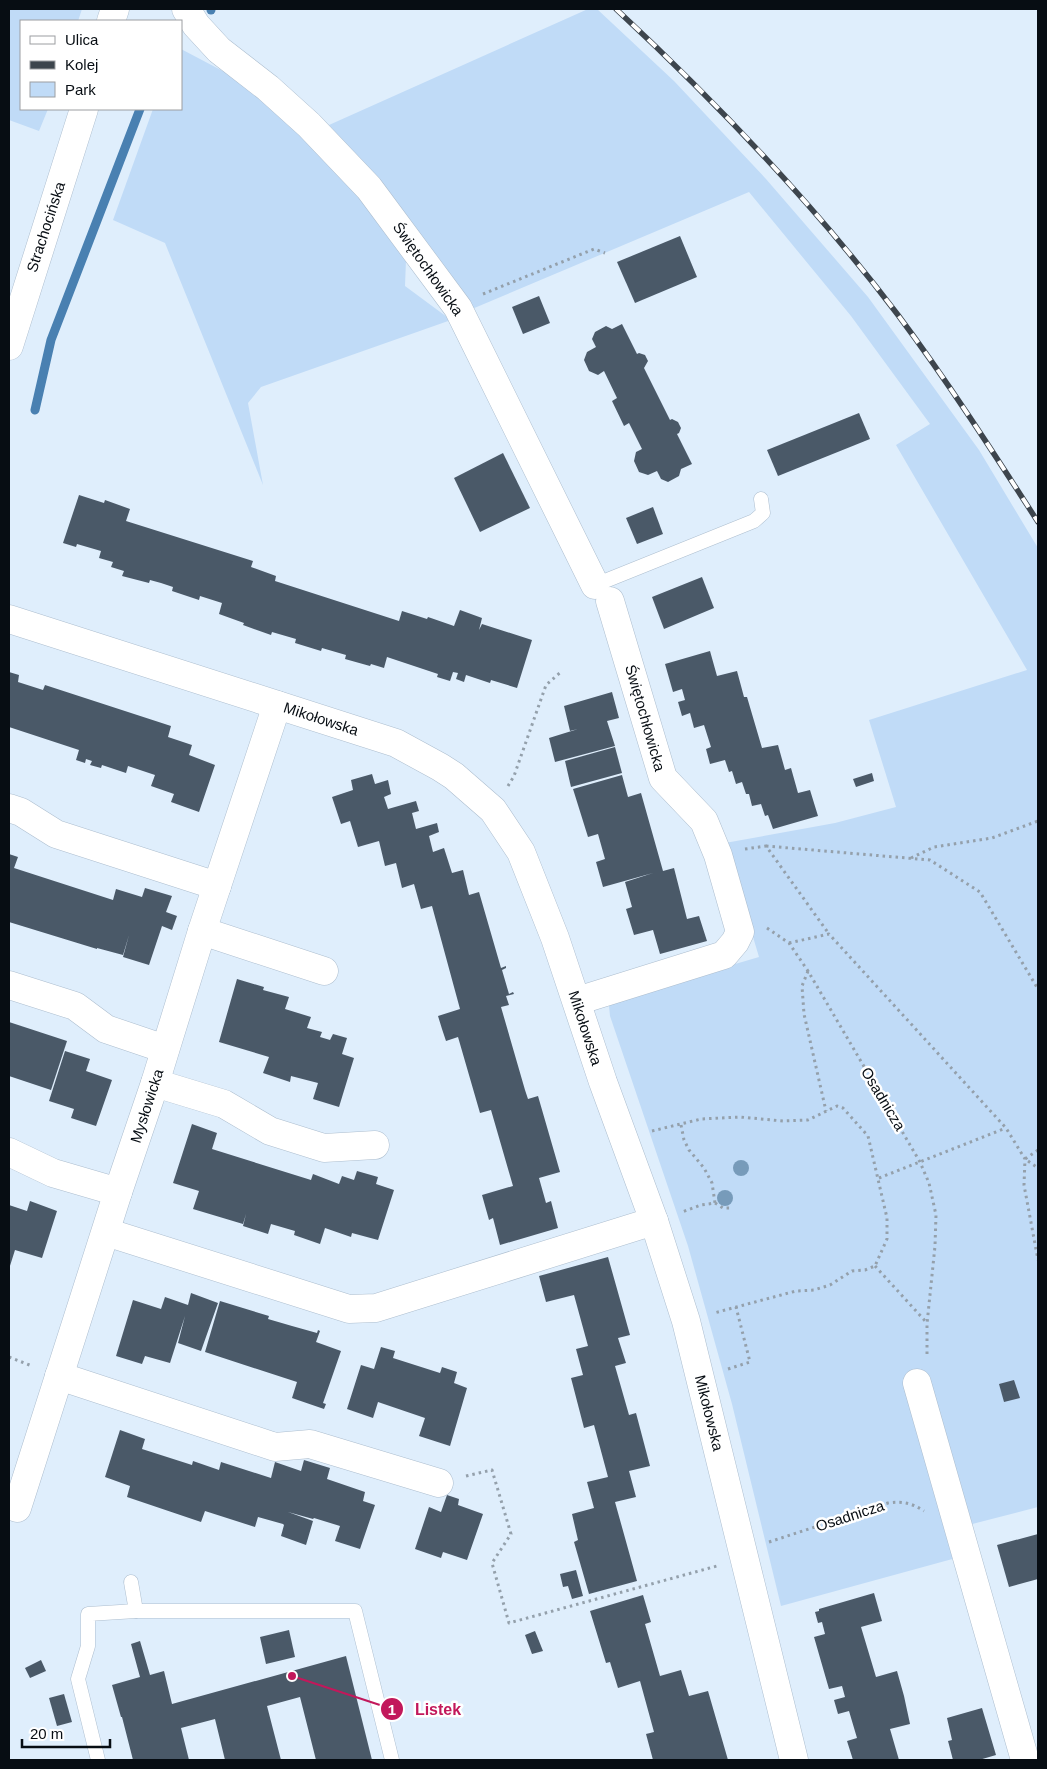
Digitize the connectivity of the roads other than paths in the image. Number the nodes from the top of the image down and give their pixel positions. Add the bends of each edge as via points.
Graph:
1 (186, 9) edge
2 (84, 110) edge
3 (9, 346) edge
4 (761, 499) dead end
5 (603, 593) junction
6 (9, 619) edge
7 (277, 705) junction
8 (9, 808) edge
9 (217, 886) junction
10 (202, 930) junction
11 (324, 971) dead end
12 (9, 986) edge
13 (576, 1001) junction
14 (165, 1049) junction
15 (155, 1083) junction
16 (375, 1145) dead end
17 (9, 1152) edge
18 (118, 1192) junction
19 (654, 1222) junction
20 (106, 1232) junction
21 (59, 1376) junction
22 (917, 1383) dead end
23 (439, 1484) road end
24 (17, 1508) dead end
25 (131, 1582) dead end
26 (136, 1611) junction
27 (98, 1760) edge
28 (392, 1760) edge
29 (794, 1760) edge
30 (1025, 1760) edge

1 - 5 street, Świętochłowicka via 219,50 302,119 369,188 458,308
2 - 3 street, Strachocińska
4 - 5 lane via 763,513 754,521
5 - 13 street, Świętochłowicka via 663,778 704,821 718,855 740,932 724,955
6 - 7 street, Mikołowska
7 - 9 street, Mysłowicka
7 - 13 street, Mikołowska via 396,743 454,776 493,810 521,852
8 - 9 street via 56,834
9 - 10 street, Mysłowicka
10 - 11 street
10 - 14 street, Mysłowicka
12 - 14 street via 74,1006 106,1029
13 - 19 street, Mikołowska
14 - 15 street, Mysłowicka
15 - 16 street via 224,1104 270,1131 324,1148
15 - 18 street, Mysłowicka
17 - 18 street via 53,1173
18 - 20 street, Mysłowicka
19 - 20 street via 376,1308 348,1309
19 - 29 street, Mikołowska via 686,1321
20 - 21 street, Mysłowicka
21 - 23 street via 275,1447 310,1444
21 - 24 street, Mysłowicka
22 - 30 street
25 - 26 lane
26 - 27 lane via 88,1614 88,1646 78,1679
26 - 28 lane via 354,1611

